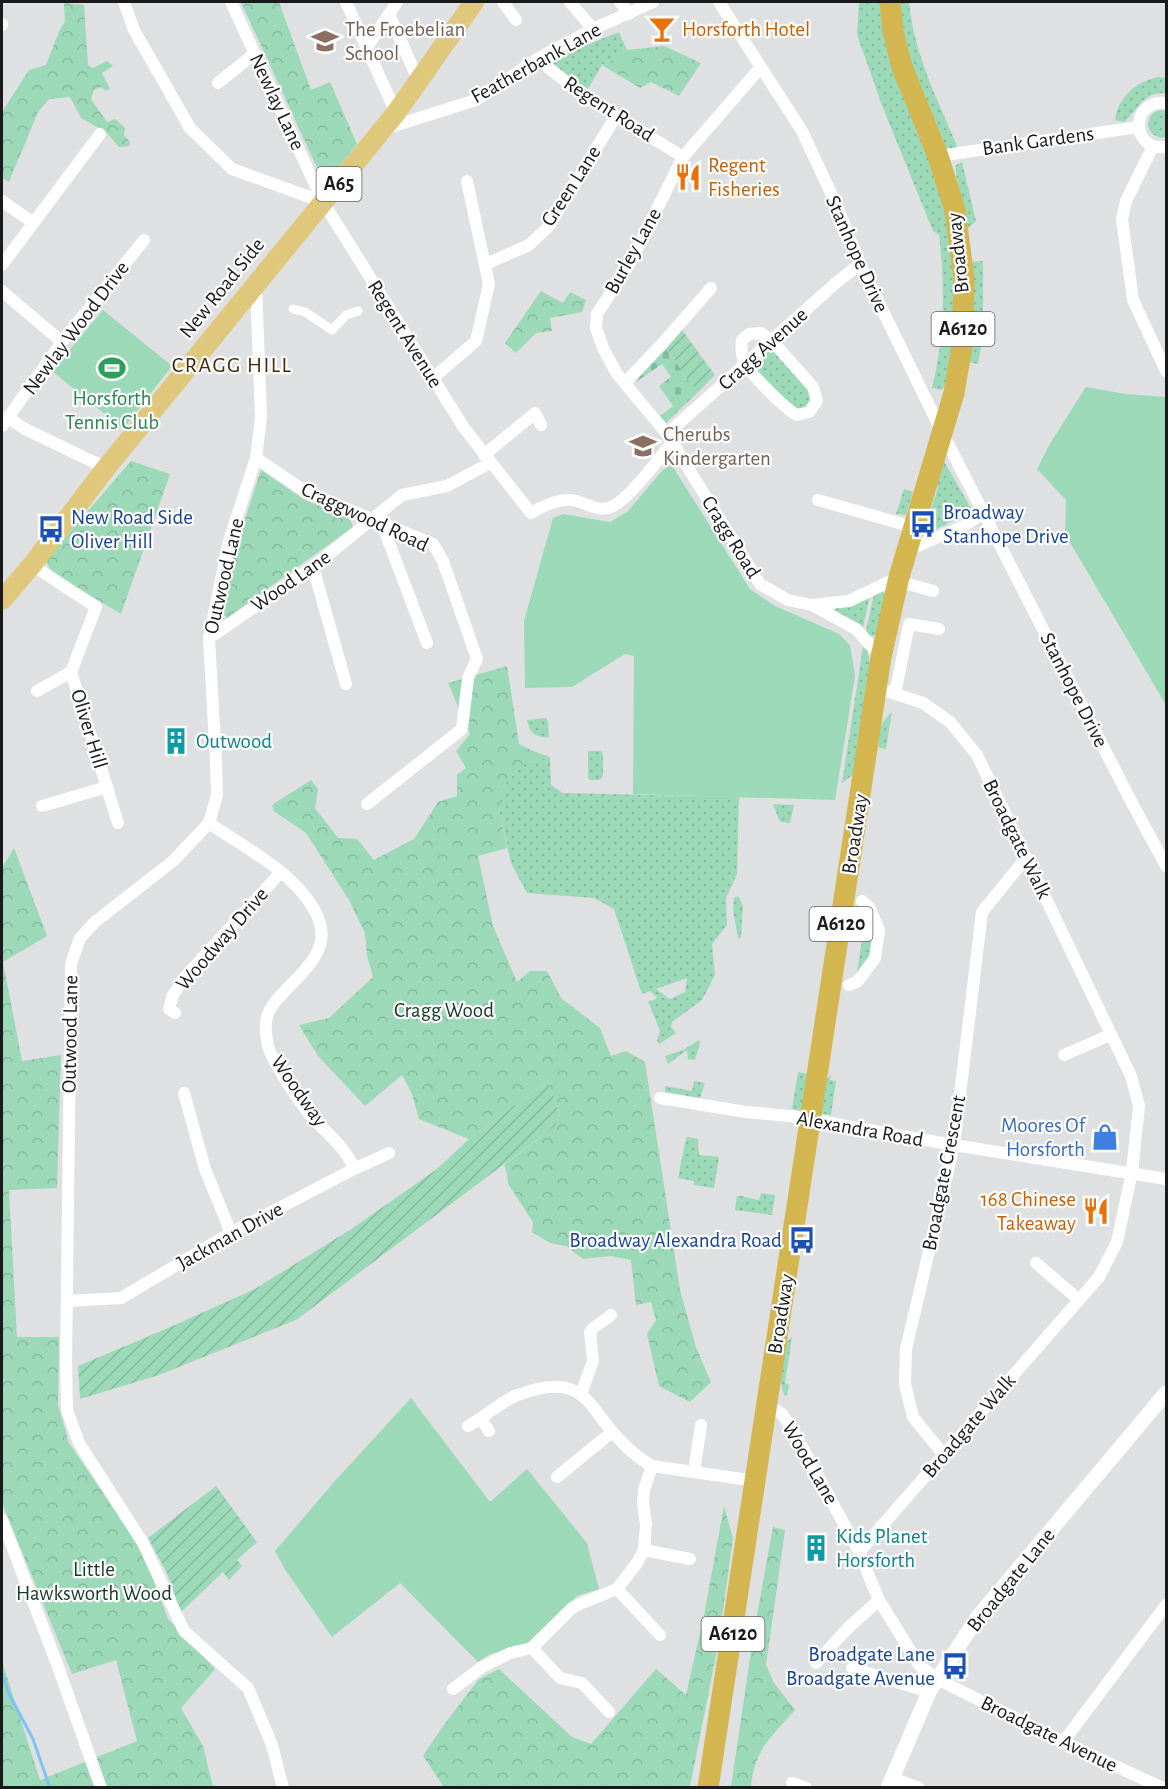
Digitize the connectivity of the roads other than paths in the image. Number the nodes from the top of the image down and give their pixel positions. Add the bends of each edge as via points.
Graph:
1 (124, 2) edge
2 (231, 2) edge
3 (346, 2) edge
4 (397, 2) edge
5 (474, 2) edge
6 (503, 2) edge
7 (570, 2) edge
8 (620, 2) edge
9 (653, 2) edge
10 (719, 2) edge
11 (890, 2) edge
12 (388, 14) junction
13 (629, 14) junction
14 (516, 20) dead end
15 (593, 29) junction
16 (366, 49) junction
17 (254, 54) junction
18 (537, 59) junction
19 (761, 67) junction
20 (419, 82) junction
21 (218, 83) dead end
22 (1167, 103) edge
23 (396, 113) junction
24 (616, 116) junction
25 (1139, 127) junction
26 (382, 130) junction
27 (100, 134) dead end
28 (1153, 146) junction
29 (1167, 147) edge
30 (938, 156) junction
31 (683, 157) junction
32 (467, 181) dead end
33 (2, 201) edge
34 (323, 202) junction
35 (32, 222) junction
36 (144, 240) dead end
37 (486, 264) junction
38 (860, 264) junction
39 (2, 265) edge
40 (256, 285) junction
41 (711, 288) dead end
42 (2, 291) edge
43 (293, 309) dead end
44 (358, 311) dead end
45 (62, 342) junction
46 (773, 342) junction
47 (745, 364) junction
48 (1167, 371) edge
49 (433, 378) junction
50 (625, 383) junction
51 (5, 422) edge
52 (541, 424) dead end
53 (942, 432) junction
54 (669, 438) junction
55 (256, 458) junction
56 (487, 459) junction
57 (106, 468) junction
58 (818, 500) dead end
59 (983, 513) junction
60 (377, 522) junction
61 (913, 526) junction
62 (906, 551) junction
63 (32, 565) junction
64 (313, 567) junction
65 (898, 579) junction
66 (933, 591) dead end
67 (2, 600) edge
68 (812, 605) junction
69 (899, 622) junction
70 (939, 629) dead end
71 (209, 638) junction
72 (427, 643) dead end
73 (881, 657) junction
74 (71, 672) junction
75 (346, 684) dead end
76 (37, 691) dead end
77 (886, 692) junction
78 (107, 787) junction
79 (367, 804) dead end
80 (42, 806) dead end
81 (118, 824) dead end
82 (209, 824) junction
83 (1026, 858) junction
84 (1167, 866) edge
85 (280, 872) junction
86 (862, 901) dead end
87 (849, 985) dead end
88 (169, 1010) dead end
89 (1110, 1035) junction
90 (1064, 1055) dead end
91 (184, 1093) dead end
92 (660, 1098) dead end
93 (811, 1121) junction
94 (954, 1145) junction
95 (389, 1153) dead end
96 (354, 1168) junction
97 (1132, 1172) junction
98 (1167, 1179) edge
99 (231, 1233) junction
100 (1036, 1263) dead end
101 (1079, 1300) junction
102 (66, 1301) junction
103 (611, 1315) dead end
104 (1167, 1393) edge
105 (581, 1394) junction
106 (768, 1406) junction
107 (481, 1419) junction
108 (701, 1425) dead end
109 (468, 1426) dead end
110 (489, 1431) dead end
111 (612, 1432) junction
112 (944, 1454) junction
113 (652, 1466) junction
114 (694, 1472) junction
115 (557, 1477) dead end
116 (756, 1481) junction
117 (2, 1520) edge
118 (644, 1550) junction
119 (859, 1552) junction
120 (690, 1559) dead end
121 (617, 1589) junction
122 (879, 1600) junction
123 (1167, 1605) edge
124 (660, 1635) dead end
125 (532, 1648) junction
126 (816, 1663) dead end
127 (852, 1668) dead end
128 (937, 1679) junction
129 (453, 1689) dead end
130 (928, 1692) junction
131 (609, 1713) dead end
132 (1063, 1743) junction
133 (792, 1783) dead end
134 (890, 1783) edge
135 (101, 1788) edge
136 (283, 1788) edge
137 (708, 1788) edge
138 (806, 1788) edge
139 (919, 1788) edge
140 (1163, 1788) edge

1 - 34 street via 134,30 190,128 232,169
2 - 17 street, Newlay Lane
3 - 16 street
4 - 12 street
5 - 20 main road, New Road Side / A65
6 - 14 street
7 - 15 street
8 - 13 street
9 - 13 street, Featherbank Lane
10 - 19 street, Stanhope Drive
11 - 30 highway, Broadway / A6120 via 902,67
12 - 16 street
12 - 20 street
13 - 15 street, Featherbank Lane
15 - 18 street, Featherbank Lane
16 - 23 street
17 - 21 street
17 - 34 street, Newlay Lane
18 - 24 street, Regent Road
18 - 26 street, Featherbank Lane via 476,100
19 - 31 street, Burley Lane
19 - 38 street, Stanhope Drive via 802,131
20 - 23 main road, New Road Side / A65
22 - 25 street via 1147,108
23 - 26 main road, New Road Side / A65
24 - 31 street, Regent Road
24 - 37 street, Green Lane via 548,227 529,245
25 - 28 street via 1143,139
25 - 30 street, Bank Gardens
26 - 34 main road, New Road Side / A65
27 - 35 street
28 - 29 street
28 - 48 street via 1126,201 1122,219 1133,300
30 - 53 highway, Broadway / A6120 via 955,210 964,279 962,346
31 - 50 street, Burley Lane via 630,263 597,314 596,328 603,348
32 - 37 street
33 - 35 street
34 - 40 main road, New Road Side / A65
34 - 49 street, Regent Avenue
35 - 39 street
36 - 45 street, Newlay Wood Drive
37 - 49 street via 489,284 476,341
38 - 46 street, Cragg Avenue
38 - 53 street, Stanhope Drive
40 - 55 street, Outwood Lane via 261,417
40 - 57 main road, New Road Side / A65
41 - 50 street
42 - 45 street
43 - 44 street via 305,312 332,330 346,315
45 - 51 street, Newlay Wood Drive
46 - 47 street, Cragg Avenue
46 - 47 street via 761,333 749,334 742,340
46 - 47 street via 813,387 816,401 809,412 797,415 787,410
47 - 54 street, Cragg Avenue
49 - 56 street, Regent Avenue
50 - 54 street, Burley Lane
51 - 57 street
52 - 56 street, Wood Lane via 535,413
53 - 59 street, Stanhope Drive
53 - 61 highway, Broadway / A6120
54 - 56 street via 622,500 611,507 597,508 569,500 531,513
54 - 68 street, Cragg Road via 760,584 788,600
55 - 60 street, Craggwood Road via 306,492
55 - 71 street, Outwood Lane via 229,541
56 - 60 street, Wood Lane via 447,486 402,495
57 - 63 main road, New Road Side / A65
58 - 61 street
59 - 62 street via 964,526
59 - 84 street, Stanhope Drive
60 - 64 street, Wood Lane
60 - 72 street
60 - 79 street, Craggwood Road via 433,544 443,561 477,659 468,678 462,729
61 - 62 highway, Broadway / A6120
62 - 65 highway, Broadway / A6120
63 - 67 main road, New Road Side / A65
63 - 74 street, Oliver Hill via 96,607
64 - 71 street, Wood Lane
64 - 75 street
65 - 66 street
65 - 68 street, Cragg Road via 849,601
65 - 69 highway, Broadway / A6120
68 - 73 street, Cragg Road via 856,629
69 - 70 street
69 - 73 highway, Broadway / A6120
69 - 77 street
71 - 82 street, Outwood Lane via 217,795
73 - 77 highway, Broadway / A6120
74 - 76 street, Oliver Hill
74 - 78 street, Oliver Hill
77 - 83 street, Broadgate Walk via 923,703 950,722 977,755
77 - 93 highway, Broadway / A6120
78 - 80 street, Oliver Hill
78 - 81 street, Oliver Hill
82 - 85 street, Woodway
82 - 102 street, Outwood Lane via 173,861 95,922 80,938 71,964
83 - 89 street, Broadgate Walk
83 - 94 street, Broadgate Crescent via 982,912
85 - 88 street, Woodway Drive via 185,977
85 - 96 street, Woodway via 315,911 321,947 310,965 273,1004 266,1023 268,1047 310,1115 348,1155
86 - 87 street via 869,907 879,930 875,958 858,981
89 - 90 street
89 - 97 street, Broadgate Walk via 1131,1076 1138,1106
91 - 99 street via 205,1169
92 - 93 street, Alexandra Road
93 - 94 street, Alexandra Road
93 - 106 highway, Broadway / A6120
94 - 97 street, Alexandra Road
94 - 112 street, Broadgate Crescent via 906,1349 905,1384 913,1417
95 - 96 street, Jackman Drive
96 - 99 street, Jackman Drive
97 - 98 street, Alexandra Road
97 - 101 street, Broadgate Walk via 1117,1242 1100,1277
99 - 102 street, Jackman Drive via 121,1298
100 - 101 street
101 - 112 street, Broadgate Walk
102 - 136 street, Outwood Lane via 67,1410 79,1443 143,1543 184,1631 248,1688 272,1745
103 - 105 street via 590,1332 593,1361
104 - 128 street, Broadgate Lane via 977,1617
105 - 107 street via 570,1389 543,1388 512,1398
105 - 111 street
106 - 116 highway, Broadway / A6120
106 - 119 street, Wood Lane via 782,1414 793,1430
107 - 109 street
107 - 110 street
108 - 114 street
111 - 113 street
111 - 115 street
112 - 119 street, Broadgate Walk
113 - 114 street
113 - 118 street via 644,1490
114 - 116 street
116 - 137 highway, Broadway / A6120
117 - 135 street
118 - 120 street
118 - 121 street
119 - 122 street, Wood Lane
121 - 124 street
121 - 125 street via 572,1608
122 - 126 street
122 - 128 street, Wood Lane via 919,1665
123 - 132 street
125 - 129 street via 510,1653 482,1667
125 - 131 street via 560,1678 582,1683
127 - 130 street
128 - 130 street, Broadgate Lane
128 - 132 street, Broadgate Avenue
130 - 134 street, Broadgate Lane
132 - 140 street, Broadgate Avenue
133 - 138 street
134 - 139 street

